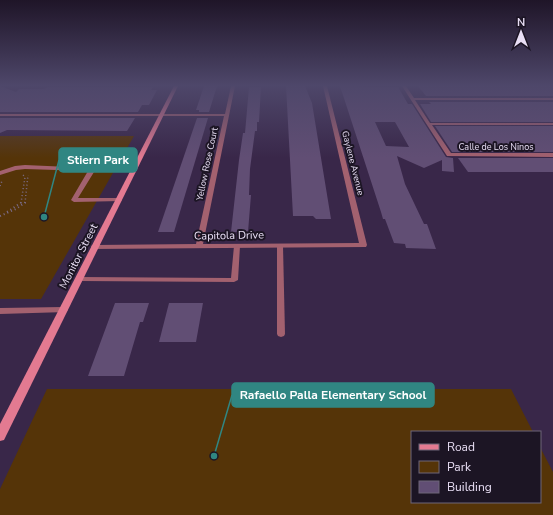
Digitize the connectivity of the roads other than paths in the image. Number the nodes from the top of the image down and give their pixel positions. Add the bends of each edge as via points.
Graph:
1 (164, 110) edge
2 (228, 110) edge
3 (331, 110) edge
4 (420, 110) edge
5 (0, 115) edge
6 (162, 115) junction
7 (227, 115) junction
8 (429, 124) junction
9 (553, 124) edge
10 (553, 155) edge
11 (92, 170) junction
12 (134, 170) junction
13 (0, 173) edge
14 (119, 200) junction
15 (363, 245) joint
16 (199, 246) junction
17 (237, 246) junction
18 (280, 246) junction
19 (95, 247) junction
20 (79, 279) junction
21 (63, 310) junction
22 (0, 311) edge
23 (282, 334) dead end
24 (0, 436) edge

1 - 6 street, Monitor Street
2 - 7 street, Yellow Rose Court
3 - 15 street, Gaylene Avenue
4 - 8 lane, Calle de Los Ninos
5 - 6 street
6 - 7 street
6 - 12 street, Monitor Street
7 - 16 street, Yellow Rose Court
8 - 9 lane
8 - 10 lane, Calle de Los Ninos via 449,155
11 - 12 lane
11 - 13 lane via 25,167
11 - 14 lane via 74,200
12 - 14 street, Monitor Street
14 - 19 street, Monitor Street
15 - 18 street, Capitola Drive
16 - 17 street, Capitola Drive
16 - 19 street, Capitola Drive
17 - 18 street, Capitola Drive
17 - 20 lane via 234,280
18 - 23 lane
19 - 20 street, Monitor Street
20 - 21 street, Monitor Street
21 - 22 street
21 - 24 street, Monitor Street

